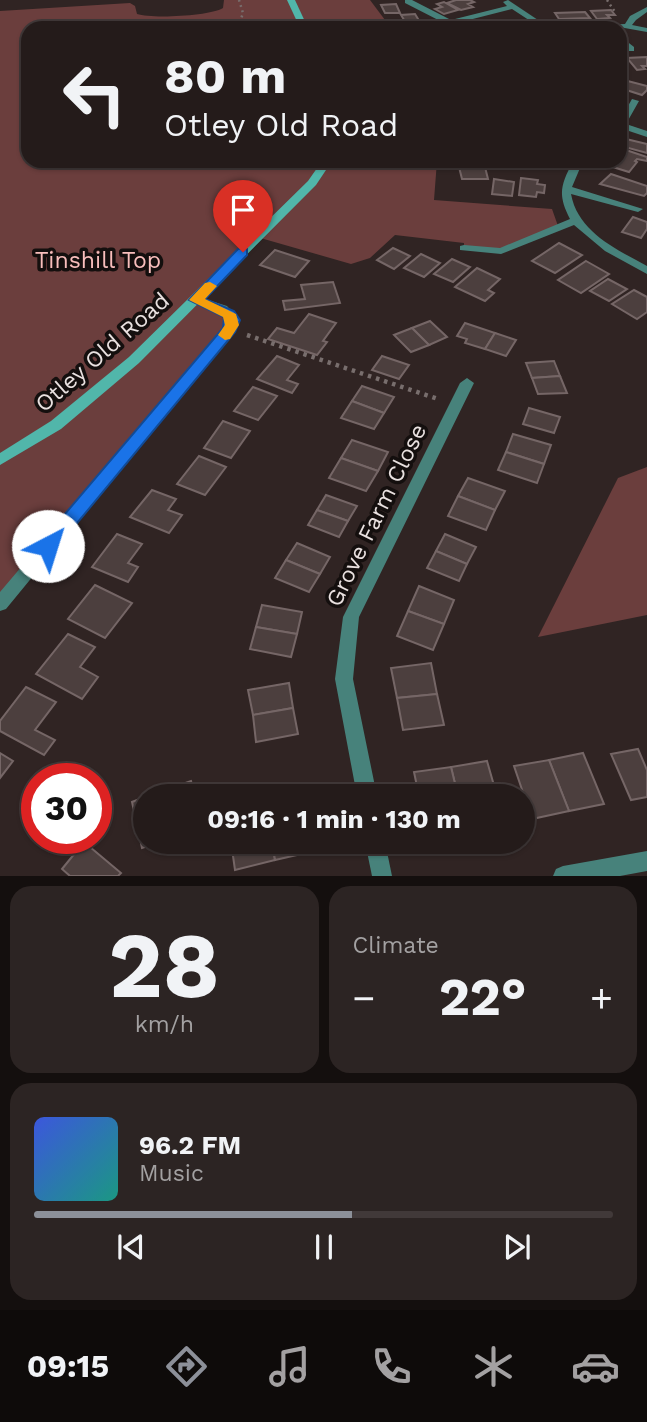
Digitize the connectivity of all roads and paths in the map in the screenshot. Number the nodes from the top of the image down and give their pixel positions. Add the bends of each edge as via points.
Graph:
1 (239, 0) edge
2 (291, 0) edge
3 (502, 0) edge
4 (408, 1) edge
5 (515, 6) junction
6 (647, 9) edge
7 (240, 21) edge
8 (301, 21) edge
9 (444, 21) edge
10 (464, 21) edge
11 (536, 21) edge
12 (628, 26) joint
13 (647, 30) edge
14 (627, 45) edge
15 (631, 49) dead end
16 (635, 101) dead end
17 (627, 114) edge
18 (627, 127) edge
19 (647, 134) edge
20 (322, 168) edge
21 (575, 168) edge
22 (566, 189) junction
23 (638, 209) dead end
24 (575, 221) junction
25 (464, 248) dead end
26 (647, 271) edge
27 (196, 300) junction
28 (230, 329) junction
29 (467, 383) dead end
30 (456, 405) junction
31 (0, 460) edge
32 (0, 604) edge
33 (365, 784) edge
34 (378, 854) edge
35 (647, 861) edge
36 (382, 876) edge
37 (563, 876) edge

1 - 7 path
2 - 8 street
3 - 5 street
4 - 9 street
5 - 10 street
5 - 11 street
6 - 12 street
12 - 13 street
14 - 15 street
16 - 17 street
18 - 19 street
20 - 27 street, Otley Old Road
21 - 22 street
22 - 23 street
22 - 24 street
24 - 25 street via 501,251
24 - 26 street
27 - 28 street, Otley Old Road via 229,314 233,320
27 - 31 street, Otley Old Road via 56,425
28 - 30 path
28 - 32 street
29 - 30 street, Grove Farm Close
30 - 33 street, Grove Farm Close via 351,617 344,679
34 - 36 street
35 - 37 street

